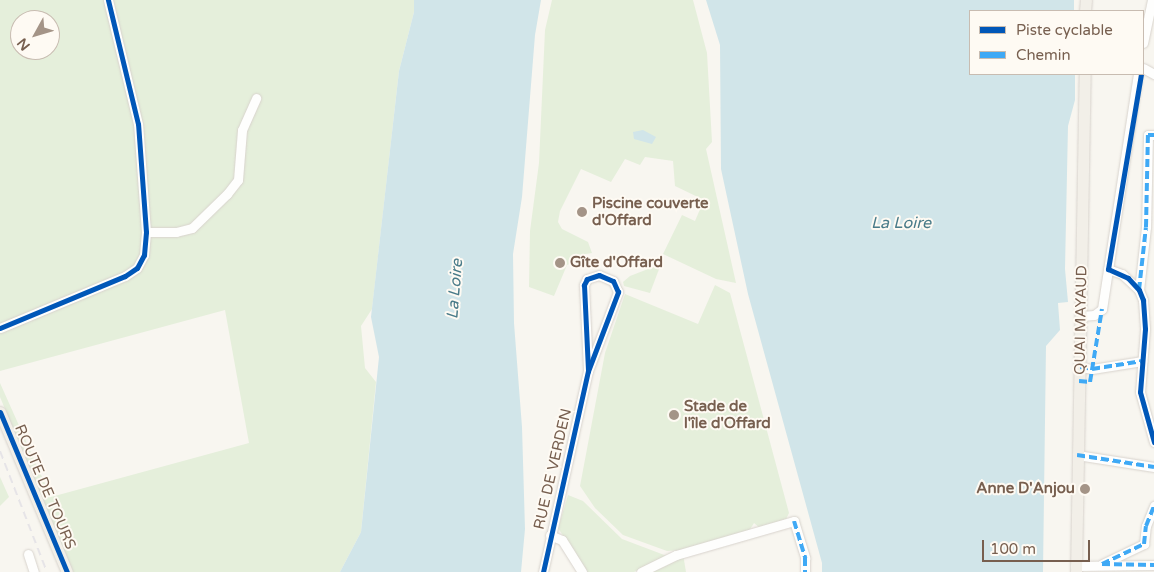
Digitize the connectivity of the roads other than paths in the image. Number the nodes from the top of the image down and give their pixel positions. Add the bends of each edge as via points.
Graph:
1 (108, 0) edge
2 (1152, 0) edge
3 (1144, 38) edge
4 (1085, 75) edge
5 (1138, 75) edge
6 (256, 98) dead end
7 (1154, 134) edge
8 (146, 232) junction
9 (1108, 269) junction
10 (1139, 290) junction
11 (1081, 316) junction
12 (0, 328) edge
13 (1142, 361) junction
14 (1080, 367) junction
15 (588, 371) junction
16 (0, 412) edge
17 (1154, 442) edge
18 (1077, 455) junction
19 (1154, 467) edge
20 (1154, 506) edge
21 (550, 535) junction
22 (28, 554) dead end
23 (1102, 564) junction
24 (1154, 565) edge
25 (1075, 570) edge
26 (34, 572) edge
27 (67, 572) edge
28 (543, 572) edge
29 (582, 572) edge
30 (641, 572) edge
31 (805, 572) edge

1 - 8 street via 138,124
2 - 3 street
4 - 11 main road, QUAI MAYAUD
5 - 9 street
6 - 8 street via 242,130 238,180 227,194 192,228 176,232
7 - 10 street via 1148,135 1146,227
8 - 12 street via 144,255 137,268 125,276
9 - 10 street via 1122,274
9 - 11 street via 1102,308 1094,315
10 - 13 street via 1145,329
11 - 14 main road, QUAI MAYAUD
13 - 14 street via 1095,369
13 - 17 street via 1140,392
14 - 18 main road, QUAI MAYAUD
15 - 15 street via 618,292 613,281 598,275 587,279 584,285
15 - 21 street, RUE DE VERDEN
16 - 27 main road, ROUTE DE TOURS
18 - 19 street
18 - 25 main road, QUAI MAYAUD
20 - 23 street via 1146,526 1144,544
21 - 28 street, RUE DE VERDEN
21 - 29 street via 562,540
22 - 26 street
23 - 24 street
23 - 25 street
30 - 31 street via 676,555 794,521 805,558

